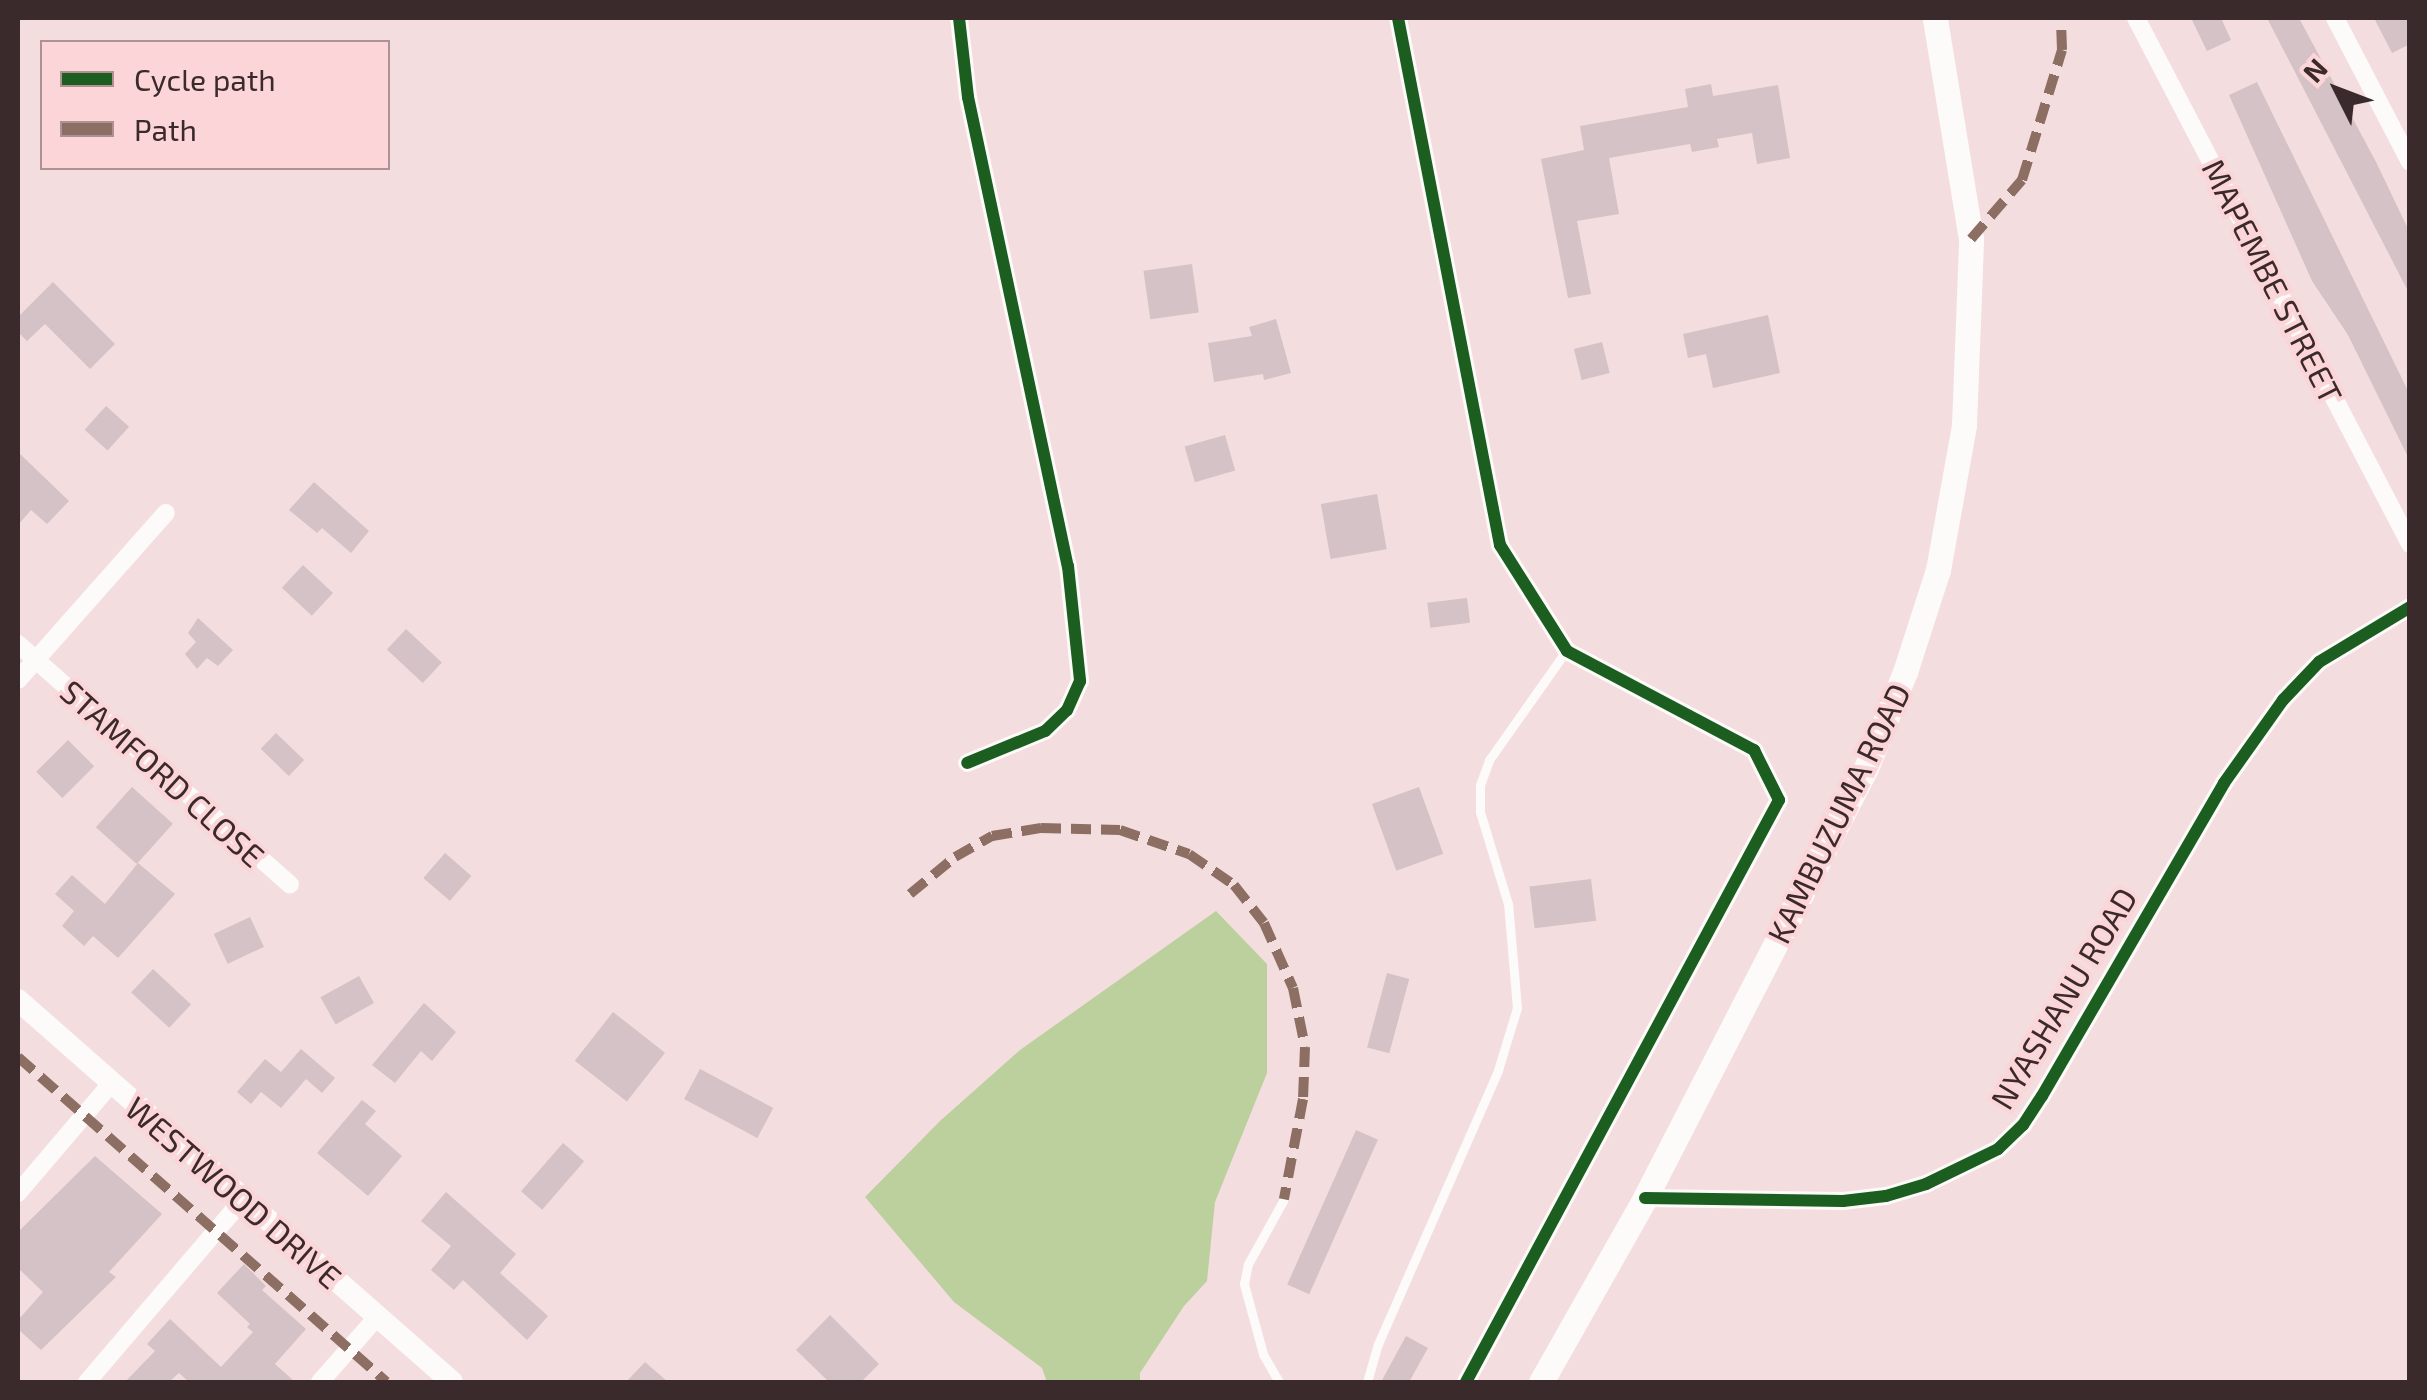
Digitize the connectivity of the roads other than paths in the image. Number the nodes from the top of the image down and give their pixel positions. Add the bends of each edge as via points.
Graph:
1 (960, 18) edge
2 (1398, 18) edge
3 (1935, 18) edge
4 (2136, 18) edge
5 (2334, 18) edge
6 (2410, 162) edge
7 (166, 513) dead end
8 (2410, 544) edge
9 (2410, 607) edge
10 (18, 644) edge
11 (1566, 650) junction
12 (36, 660) junction
13 (18, 680) edge
14 (966, 762) dead end
15 (290, 886) dead end
16 (18, 1000) edge
17 (110, 1085) junction
18 (18, 1193) edge
19 (1645, 1198) junction
20 (1284, 1199) dead end
21 (241, 1202) junction
22 (378, 1316) junction
23 (87, 1382) edge
24 (320, 1382) edge
25 (452, 1382) edge
26 (1279, 1382) edge
27 (1367, 1382) edge
28 (1466, 1382) edge
29 (1541, 1382) edge

1 - 14 street via 968,97 1068,566 1080,681 1067,710 1044,731
2 - 11 street via 1500,545
3 - 19 main road, KAMBUZUMA ROAD via 1971,239 1964,425 1938,570 1866,768
4 - 8 street, MAPEMBE STREET
5 - 6 street
7 - 12 street
9 - 19 street, NYASHANU ROAD via 2320,662 2283,700 2175,864 2024,1125 1998,1149 1886,1196
10 - 12 street, STAMFORD CLOSE
11 - 27 lane via 1489,760 1480,784 1480,812 1508,904 1517,1008 1498,1070
11 - 28 street via 1754,750 1778,800
12 - 13 street
12 - 15 street, STAMFORD CLOSE
16 - 17 street, WESTWOOD DRIVE
17 - 18 street
17 - 21 street, WESTWOOD DRIVE
19 - 29 main road, KAMBUZUMA ROAD
20 - 26 lane via 1244,1284
21 - 22 street, WESTWOOD DRIVE
21 - 23 street
22 - 24 street
22 - 25 street, WESTWOOD DRIVE

